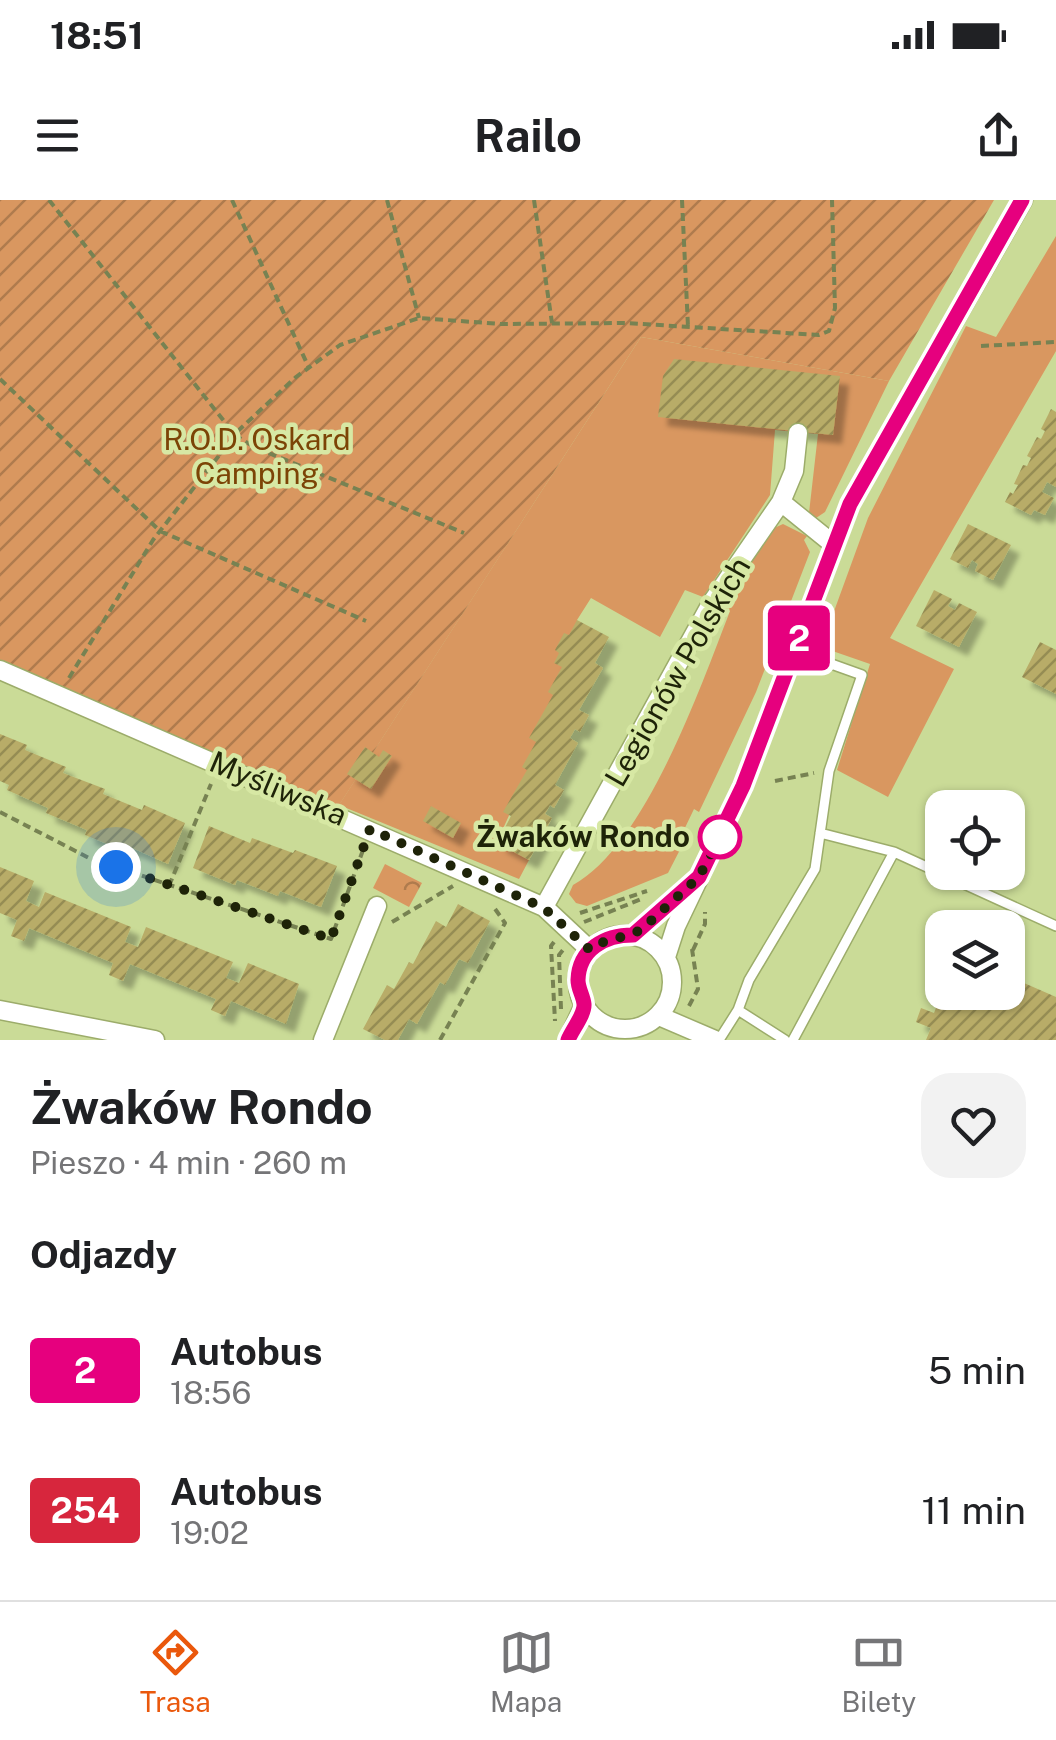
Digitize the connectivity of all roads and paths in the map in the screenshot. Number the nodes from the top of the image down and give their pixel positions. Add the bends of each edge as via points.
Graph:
1 (49, 200) edge
2 (232, 200) edge
3 (387, 200) edge
4 (534, 200) edge
5 (682, 200) edge
6 (832, 200) edge
7 (1022, 200) edge
8 (420, 318) junction
9 (552, 323) junction
10 (688, 326) junction
11 (1056, 342) edge
12 (981, 346) dead end
13 (309, 368) junction
14 (0, 379) edge
15 (798, 433) dead end
16 (234, 436) junction
17 (782, 502) junction
18 (160, 531) junction
19 (464, 532) dead end
20 (833, 544) junction
21 (366, 621) dead end
22 (794, 651) junction
23 (0, 670) edge
24 (59, 695) junction
25 (220, 764) junction
26 (829, 770) junction
27 (775, 781) dead end
28 (0, 812) edge
29 (370, 829) junction
30 (820, 833) junction
31 (894, 852) junction
32 (472, 875) junction
33 (699, 877) junction
34 (169, 886) junction
35 (376, 906) dead end
36 (548, 911) junction
37 (1056, 926) edge
38 (702, 932) dead end
39 (633, 935) junction
40 (363, 939) junction
41 (693, 950) dead end
42 (586, 957) junction
43 (666, 957) junction
44 (584, 1006) junction
45 (663, 1009) junction
46 (0, 1010) edge
47 (738, 1010) junction
48 (626, 1029) junction
49 (155, 1040) edge
50 (323, 1040) edge
51 (440, 1040) edge
52 (568, 1040) edge
53 (603, 1040) edge
54 (717, 1040) edge
55 (785, 1040) edge
56 (793, 1040) edge

1 - 16 path
2 - 13 path
3 - 8 path
4 - 9 path
5 - 10 path
6 - 10 path via 835,308 829,332
7 - 20 street
8 - 9 path
8 - 13 path via 340,345
9 - 10 path
11 - 12 path
13 - 16 path
14 - 18 path
15 - 17 street, Legionów Polskich
16 - 18 path
16 - 19 path
17 - 20 street
17 - 36 street, Legionów Polskich via 712,602
18 - 21 path
18 - 24 path
20 - 22 street
22 - 26 lane via 862,675
22 - 33 street
23 - 24 street, Myśliwska
24 - 25 street, Myśliwska
25 - 29 street, Myśliwska
25 - 34 path
26 - 27 path
26 - 30 lane
28 - 34 path via 90,858
29 - 32 street, Myśliwska
29 - 34 path via 331,939
30 - 31 lane
30 - 47 lane via 814,870
31 - 37 lane
31 - 56 lane
32 - 36 street, Myśliwska
32 - 40 path
32 - 51 path via 505,923
33 - 39 street
33 - 43 street
35 - 40 street
36 - 42 street
38 - 41 path
39 - 42 street via 602,940
39 - 43 street
40 - 50 street
42 - 44 street via 579,992
43 - 45 street via 672,988
44 - 48 street via 600,1021
44 - 52 street
45 - 48 street
45 - 54 street
46 - 49 street
47 - 54 lane
47 - 55 lane
48 - 53 street

